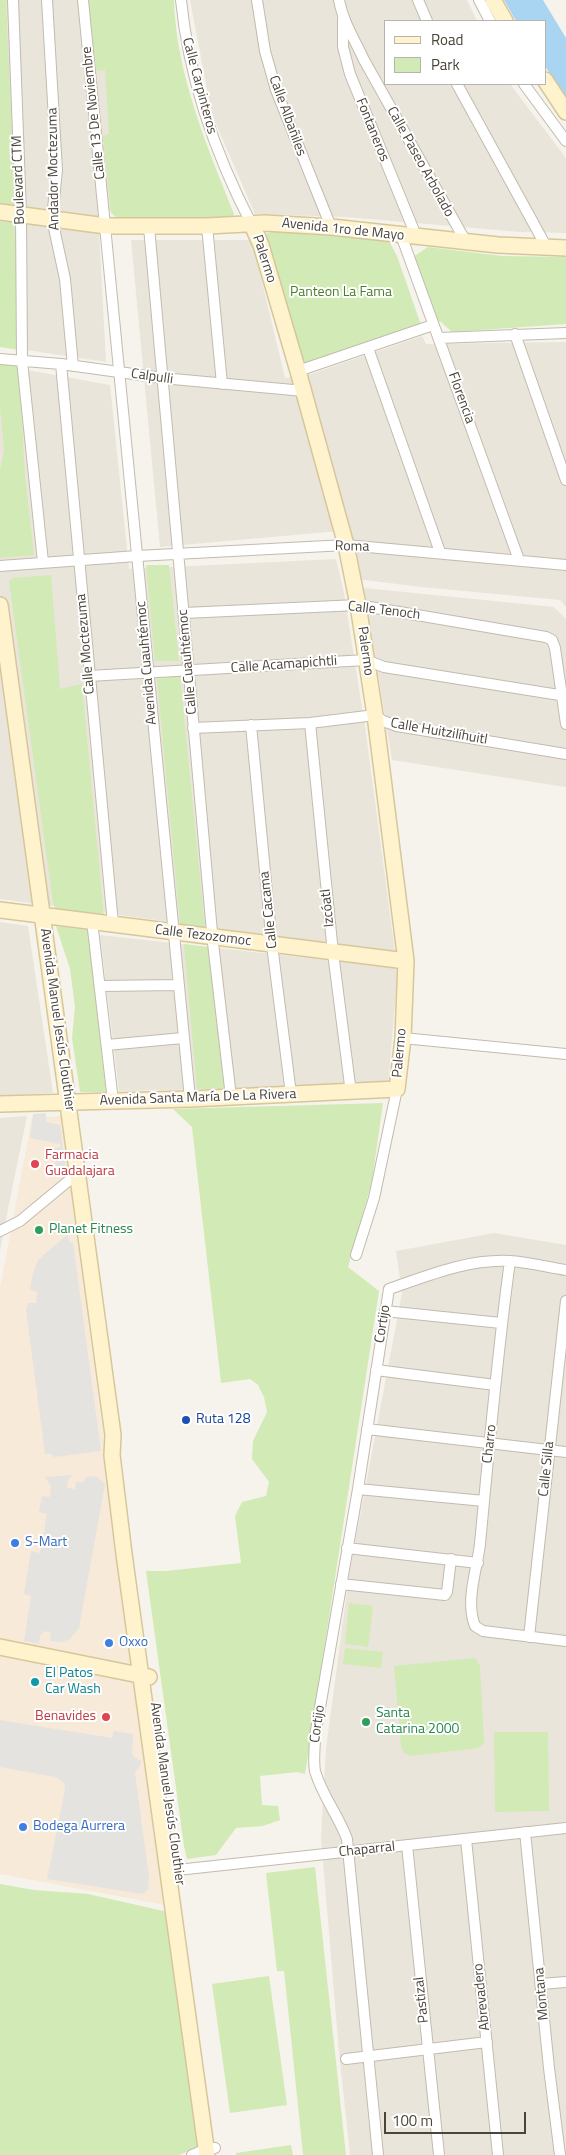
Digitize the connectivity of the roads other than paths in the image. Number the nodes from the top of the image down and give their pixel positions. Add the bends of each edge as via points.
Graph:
1 (13, 0) edge
2 (47, 0) edge
3 (82, 0) edge
4 (181, 0) edge
5 (258, 0) edge
6 (338, 0) edge
7 (418, 0) edge
8 (479, 0) edge
9 (493, 0) edge
10 (343, 19) junction
11 (427, 20) edge
12 (489, 20) edge
13 (504, 20) edge
14 (546, 82) edge
15 (458, 85) edge
16 (525, 85) edge
17 (566, 112) edge
18 (566, 141) edge
19 (0, 212) edge
20 (21, 214) junction
21 (52, 219) junction
22 (252, 225) junction
23 (106, 226) junction
24 (149, 226) junction
25 (207, 226) junction
26 (331, 227) junction
27 (401, 235) junction
28 (416, 238) junction
29 (466, 242) junction
30 (547, 248) junction
31 (566, 248) edge
32 (434, 325) junction
33 (566, 333) edge
34 (515, 334) junction
35 (439, 338) junction
36 (368, 348) junction
37 (0, 359) edge
38 (22, 361) junction
39 (61, 364) junction
40 (73, 366) junction
41 (298, 371) junction
42 (121, 372) junction
43 (162, 378) junction
44 (222, 384) junction
45 (304, 392) junction
46 (566, 480) edge
47 (346, 545) junction
48 (440, 552) junction
49 (179, 554) junction
50 (137, 556) junction
51 (79, 560) junction
52 (519, 560) junction
53 (43, 562) junction
54 (566, 565) edge
55 (0, 566) edge
56 (0, 605) edge
57 (358, 605) junction
58 (184, 612) junction
59 (366, 660) junction
60 (189, 672) junction
61 (147, 674) junction
62 (89, 676) junction
63 (564, 696) edge
64 (7, 708) edge
65 (375, 716) junction
66 (310, 723) junction
67 (566, 724) edge
68 (251, 725) junction
69 (193, 728) junction
70 (566, 754) edge
71 (0, 910) edge
72 (42, 915) junction
73 (92, 921) junction
74 (113, 924) junction
75 (173, 932) junction
76 (213, 937) junction
77 (272, 945) junction
78 (333, 953) junction
79 (406, 961) junction
80 (178, 985) junction
81 (100, 986) junction
82 (183, 1038) junction
83 (403, 1038) junction
84 (107, 1045) junction
85 (566, 1054) edge
86 (397, 1089) junction
87 (351, 1093) junction
88 (291, 1094) junction
89 (231, 1097) junction
90 (190, 1099) junction
91 (0, 1100) edge
92 (114, 1101) junction
93 (68, 1102) junction
94 (0, 1105) edge
95 (78, 1172) junction
96 (0, 1231) edge
97 (356, 1256) dead end
98 (510, 1261) junction
99 (566, 1270) edge
100 (566, 1301) edge
101 (386, 1311) junction
102 (502, 1323) junction
103 (376, 1370) junction
104 (495, 1385) junction
105 (367, 1429) junction
106 (491, 1442) junction
107 (549, 1450) junction
108 (566, 1452) edge
109 (358, 1489) junction
110 (484, 1501) junction
111 (347, 1548) junction
112 (451, 1559) junction
113 (478, 1563) junction
114 (341, 1584) junction
115 (529, 1637) junction
116 (566, 1641) edge
117 (0, 1647) edge
118 (146, 1676) junction
119 (566, 1828) edge
120 (525, 1832) junction
121 (466, 1838) junction
122 (407, 1845) junction
123 (348, 1852) junction
124 (173, 1871) junction
125 (566, 1982) edge
126 (542, 1984) junction
127 (486, 2042) junction
128 (428, 2050) junction
129 (368, 2056) junction
130 (346, 2059) dead end
131 (208, 2152) edge
132 (378, 2155) edge
133 (439, 2155) edge
134 (498, 2155) edge
135 (560, 2155) edge

1 - 20 street, Boulevard CTM
2 - 21 street, Andador Moctezuma via 57,170
3 - 23 street, Calle 13 De Noviembre
4 - 22 street, Calle Carpinteros via 188,49 204,114
5 - 26 street, Calle Albañiles via 265,51 276,90
6 - 10 street, Calle Paseo Arbolado
7 - 11 street
8 - 12 street
9 - 13 street
10 - 28 street, Fontaneros via 343,47 350,74
10 - 29 street, Calle Paseo Arbolado
14 - 17 street
15 - 30 street
16 - 18 street
19 - 20 street, Avenida 1ro de Mayo
20 - 21 street, Avenida 1ro de Mayo
20 - 38 street, Boulevard CTM
21 - 23 street, Avenida 1ro de Mayo
21 - 40 street, Andador Moctezuma via 65,279
22 - 25 street, Avenida 1ro de Mayo
22 - 26 street, Avenida 1ro de Mayo via 265,222
22 - 41 street, Palermo via 261,245
23 - 24 street, Avenida 1ro de Mayo
23 - 42 street, Avenida Cuauhtémoc
24 - 25 street, Avenida 1ro de Mayo
24 - 43 street, Calle Cuauhtémoc
25 - 44 street
26 - 27 street, Avenida 1ro de Mayo
27 - 28 street, Avenida 1ro de Mayo
27 - 32 street, Florencia
28 - 29 street, Avenida 1ro de Mayo
29 - 30 street, Avenida 1ro de Mayo
30 - 31 street, Avenida 1ro de Mayo
32 - 35 street, Florencia
32 - 36 street
33 - 34 street
34 - 35 street
34 - 46 street
35 - 52 street, Florencia
36 - 41 street
36 - 48 street
37 - 38 street, Calpulli
38 - 39 street, Calpulli
38 - 53 street, Boulevard CTM
39 - 40 street, Calpulli
39 - 51 street, Calle Moctezuma
40 - 42 street, Calpulli
41 - 45 street, Palermo
42 - 43 street, Calpulli
42 - 50 street, Avenida Cuauhtémoc
43 - 44 street, Calpulli
43 - 49 street, Calle Cuauhtémoc
44 - 45 street, Calpulli
45 - 47 street, Palermo
47 - 48 street, Roma
47 - 49 street, Roma
47 - 57 street, Palermo
48 - 52 street, Roma
49 - 50 street, Roma
49 - 58 street, Calle Cuauhtémoc
50 - 51 street, Roma
50 - 61 street, Avenida Cuauhtémoc
51 - 53 street, Roma
51 - 62 street, Calle Moctezuma
52 - 54 street, Roma
53 - 55 street, Roma
56 - 64 street, Avenida Manuel Jesús Clouthier
57 - 58 street, Calle Tenoch
57 - 59 street, Palermo
57 - 63 street, Calle Tenoch via 546,637 552,640
58 - 60 street, Calle Cuauhtémoc
59 - 60 street, Calle Acamapichtli
59 - 63 street, Calle Acamapichtli via 384,667
59 - 65 street, Palermo
60 - 61 street, Calle Acamapichtli
60 - 69 street, Calle Cuauhtémoc
61 - 62 street, Calle Acamapichtli
61 - 75 street, Avenida Cuauhtémoc
62 - 74 street, Calle Moctezuma
63 - 67 street
64 - 72 street, Avenida Manuel Jesús Clouthier
65 - 66 street, Calle Huitzilíhuitl
65 - 70 street, Calle Huitzilíhuitl via 397,726
65 - 79 street, Palermo
66 - 68 street, Calle Huitzilíhuitl
66 - 78 street, Izcóatl
68 - 69 street, Calle Huitzilíhuitl
68 - 77 street, Calle Cacama
69 - 76 street, Calle Cuauhtémoc
71 - 72 street, Calle Tezozomoc
72 - 73 street, Calle Tezozomoc
72 - 93 street, Avenida Manuel Jesús Clouthier
73 - 74 street, Calle Tezozomoc
73 - 81 street
74 - 75 street, Calle Tezozomoc
75 - 76 street, Calle Tezozomoc
75 - 80 street, Avenida Cuauhtémoc
76 - 77 street, Calle Tezozomoc
76 - 89 street, Calle Cuauhtémoc
77 - 78 street, Calle Tezozomoc
77 - 88 street, Calle Cacama
78 - 79 street, Calle Tezozomoc
78 - 87 street, Izcóatl
79 - 83 street, Palermo
80 - 81 street
80 - 82 street, Avenida Cuauhtémoc
81 - 84 street
82 - 84 street
82 - 90 street, Avenida Cuauhtémoc
83 - 85 street
83 - 86 street, Palermo
84 - 92 street
86 - 87 street, Avenida Santa María De La Rivera
86 - 97 street via 374,1198
87 - 88 street, Avenida Santa María De La Rivera
88 - 89 street, Avenida Santa María De La Rivera
89 - 90 street, Avenida Santa María De La Rivera
90 - 92 street, Avenida Santa María De La Rivera
91 - 94 street
92 - 93 street, Avenida Santa María De La Rivera
93 - 94 street, Avenida Santa María De La Rivera
93 - 95 street, Avenida Manuel Jesús Clouthier
95 - 96 street via 20,1221
95 - 118 street, Avenida Manuel Jesús Clouthier via 113,1435 118,1448
98 - 99 street
98 - 101 street, Cortijo via 452,1268 389,1289
98 - 102 street, Charro
100 - 107 street, Calle Silla
101 - 102 street
101 - 103 street, Cortijo
102 - 104 street, Charro
103 - 104 street
103 - 105 street, Cortijo
104 - 106 street, Charro
105 - 106 street
105 - 109 street, Cortijo
106 - 107 street
106 - 110 street, Charro
107 - 108 street
107 - 115 street, Calle Silla
109 - 110 street
109 - 111 street, Cortijo
110 - 113 street, Charro
111 - 112 street
111 - 114 street, Cortijo
112 - 113 street
112 - 114 street via 445,1595
113 - 115 street, Charro via 471,1606 474,1626 483,1631
114 - 123 street, Cortijo via 315,1736 315,1770 343,1827
115 - 116 street
117 - 118 street
118 - 124 street, Avenida Manuel Jesús Clouthier
119 - 120 street, Chaparral
120 - 121 street, Chaparral
120 - 126 street, Montana
121 - 122 street, Chaparral
121 - 127 street, Abrevadero
122 - 123 street, Chaparral
122 - 128 street, Pastizal
123 - 124 street, Chaparral
123 - 129 street, Cortijo
124 - 131 street, Avenida Manuel Jesús Clouthier
125 - 126 street
126 - 135 street, Montana
127 - 128 street
127 - 134 street, Abrevadero
128 - 129 street
128 - 133 street, Pastizal
129 - 130 street
129 - 132 street, Cortijo

